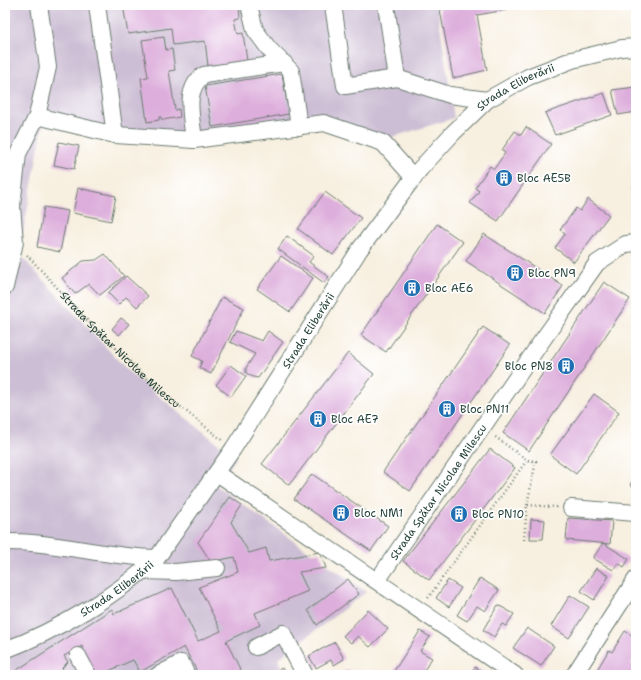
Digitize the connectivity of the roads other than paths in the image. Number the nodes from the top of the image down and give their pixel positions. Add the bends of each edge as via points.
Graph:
1 (39, 5) edge
2 (96, 5) edge
3 (249, 5) edge
4 (333, 5) edge
5 (386, 5) edge
6 (636, 47) edge
7 (284, 63) junction
8 (397, 78) junction
9 (487, 100) junction
10 (37, 116) junction
11 (299, 127) junction
12 (115, 135) junction
13 (194, 140) junction
14 (414, 178) junction
15 (636, 242) edge
16 (5, 287) edge
17 (217, 473) junction
18 (571, 508) road end
19 (636, 512) edge
20 (5, 542) edge
21 (157, 558) junction
22 (217, 568) dead end
23 (144, 571) junction
24 (636, 579) edge
25 (377, 581) junction
26 (256, 647) dead end
27 (5, 650) edge
28 (78, 656) dead end
29 (88, 675) edge
30 (158, 675) edge
31 (187, 675) edge
32 (305, 675) edge
33 (515, 675) edge
34 (574, 675) edge

1 - 10 street via 48,67
2 - 12 street
3 - 7 street via 255,30 269,49
4 - 8 street via 345,86
5 - 8 street
6 - 9 street, Strada Eliberării via 572,60 528,77
7 - 11 street via 291,71
7 - 13 street via 204,75 197,80 192,90 190,105
8 - 9 street via 450,95
9 - 14 street, Strada Eliberării via 453,133
10 - 12 street
10 - 16 street via 18,154 12,206 15,242
11 - 13 street
11 - 14 street via 324,123 383,143
12 - 13 street
14 - 17 street, Strada Eliberării via 360,249
15 - 25 street, Strada Spătar Nicolae Milescu via 626,244 598,263
17 - 21 street, Strada Eliberării
17 - 25 street
18 - 19 street
20 - 21 street via 27,542 130,558
21 - 23 street, Strada Eliberării
22 - 23 street via 176,572
23 - 27 street, Strada Eliberării via 61,624
24 - 34 street
25 - 33 street
26 - 32 street via 283,633
28 - 29 street
30 - 31 street via 181,663

